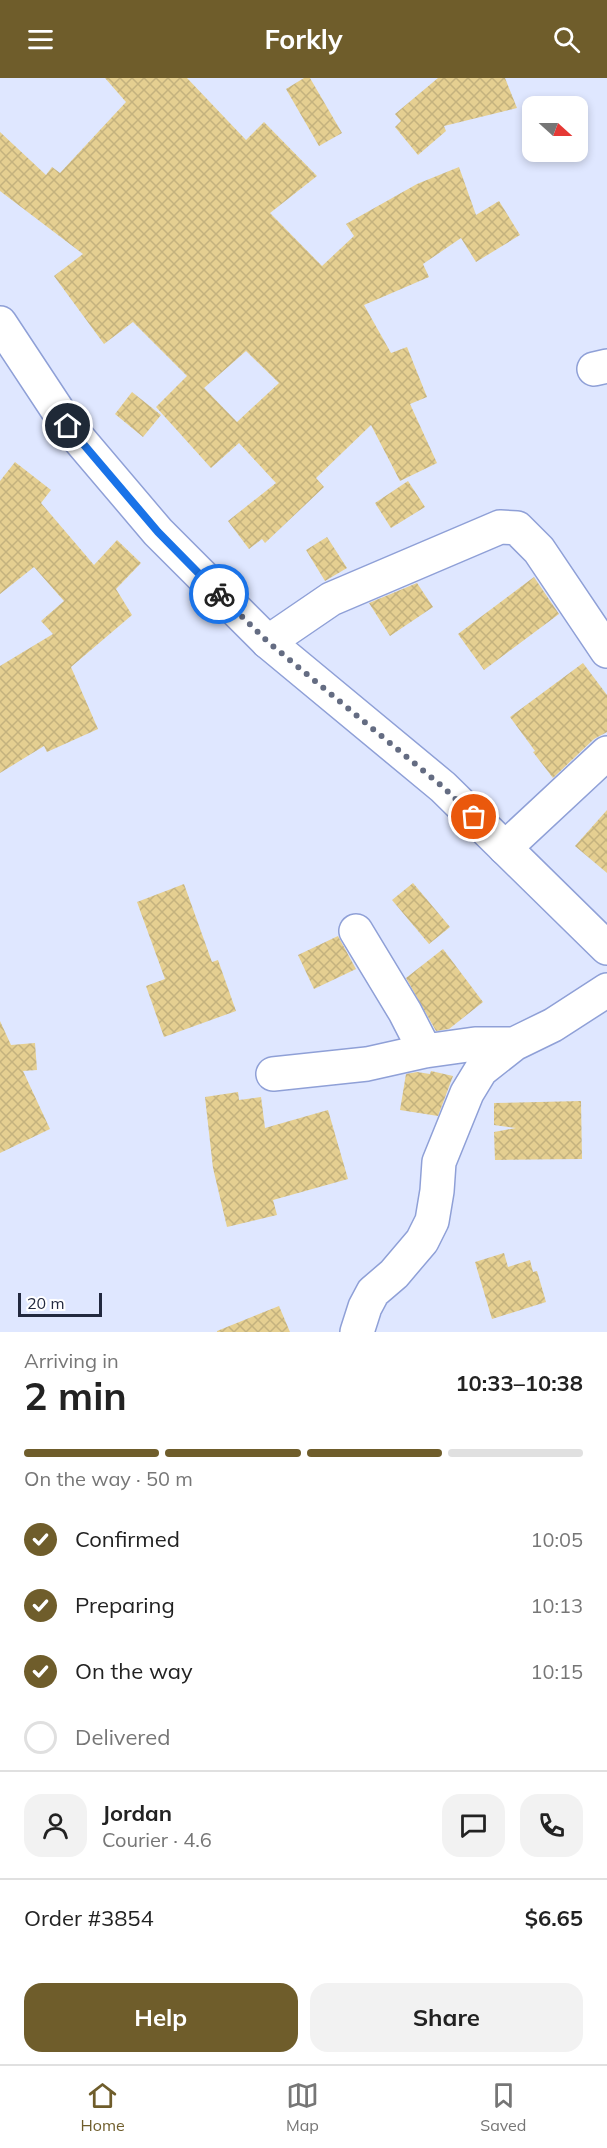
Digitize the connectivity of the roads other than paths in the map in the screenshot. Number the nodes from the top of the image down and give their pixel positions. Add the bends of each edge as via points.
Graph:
1 (0, 323) edge
2 (268, 642) junction
3 (607, 651) edge
4 (607, 753) edge
5 (505, 848) junction
6 (356, 931) dead end
7 (607, 948) edge
8 (607, 990) edge
9 (514, 1044) junction
10 (425, 1051) junction
11 (273, 1074) dead end
12 (356, 1328) edge

1 - 2 street via 68,426 158,532
2 - 3 street via 331,599 506,527 521,531 539,550
2 - 5 street via 443,787
4 - 5 street
5 - 7 street
6 - 10 street
8 - 9 street via 553,1025
9 - 10 street via 475,1044
9 - 12 street via 481,1070 467,1093 439,1162 432,1221 422,1241 373,1292
10 - 11 street via 367,1064

